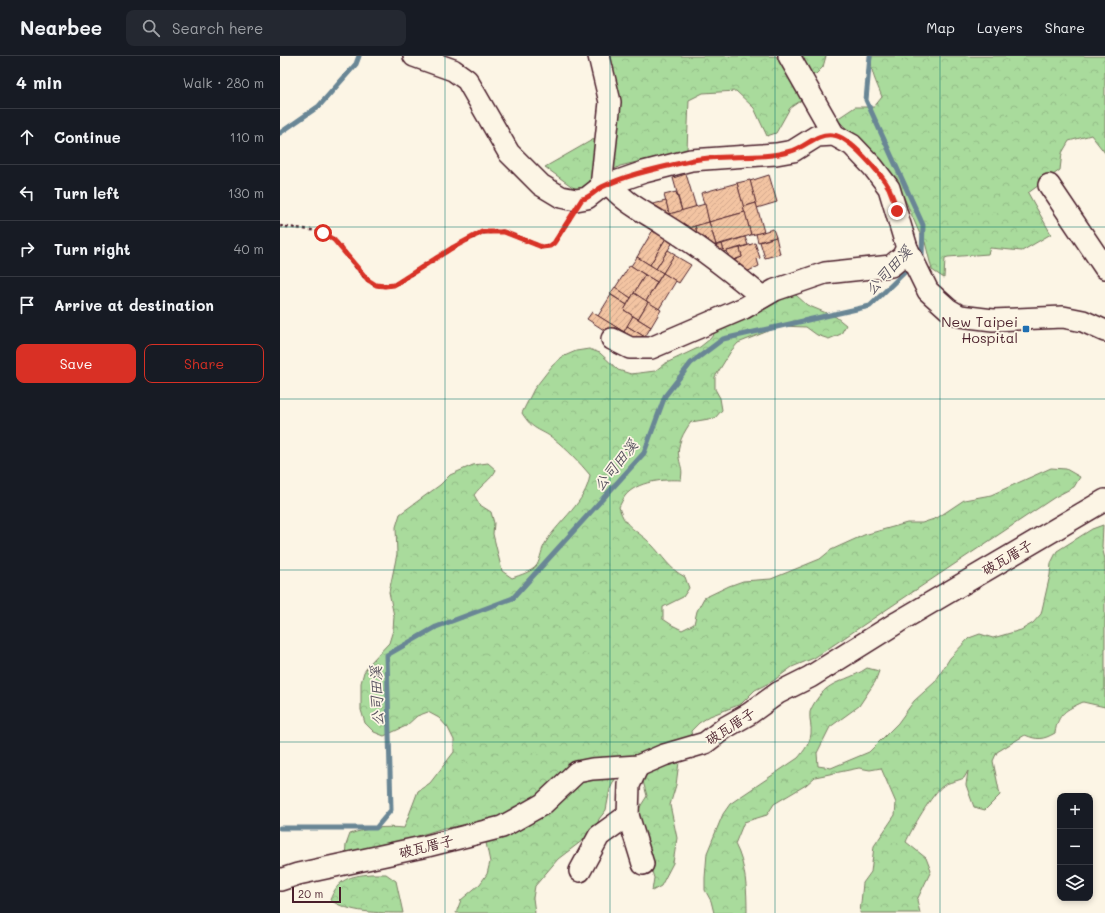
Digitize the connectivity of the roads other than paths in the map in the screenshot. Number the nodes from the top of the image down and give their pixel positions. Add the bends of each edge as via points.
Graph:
1 (414, 56) edge
2 (599, 56) edge
3 (789, 56) edge
4 (834, 135) junction
5 (1049, 185) dead end
6 (605, 186) junction
7 (908, 250) junction
8 (1105, 268) edge
9 (762, 298) junction
10 (1105, 331) edge
11 (612, 339) dead end
12 (1105, 500) edge
13 (638, 766) junction
14 (628, 815) junction
15 (643, 864) dead end
16 (580, 871) dead end
17 (280, 880) edge

1 - 6 street via 453,70 467,80 509,153 541,186 561,197 576,200 587,198
2 - 6 street via 610,102
3 - 4 street
4 - 6 street via 816,136 793,151 691,160 644,172
4 - 7 street via 852,145 889,188
5 - 8 street
6 - 9 street via 663,224
7 - 9 street via 890,266 824,273 775,290
7 - 10 street via 928,291 960,316 993,320 1063,317 1083,321
9 - 11 street via 651,348 630,348
12 - 13 street, 破瓦厝子 via 810,677 778,693 705,743
13 - 14 street via 629,785
13 - 17 street, 破瓦厝子 via 592,768 577,772 543,804 502,827
14 - 15 street
14 - 16 street via 599,836

